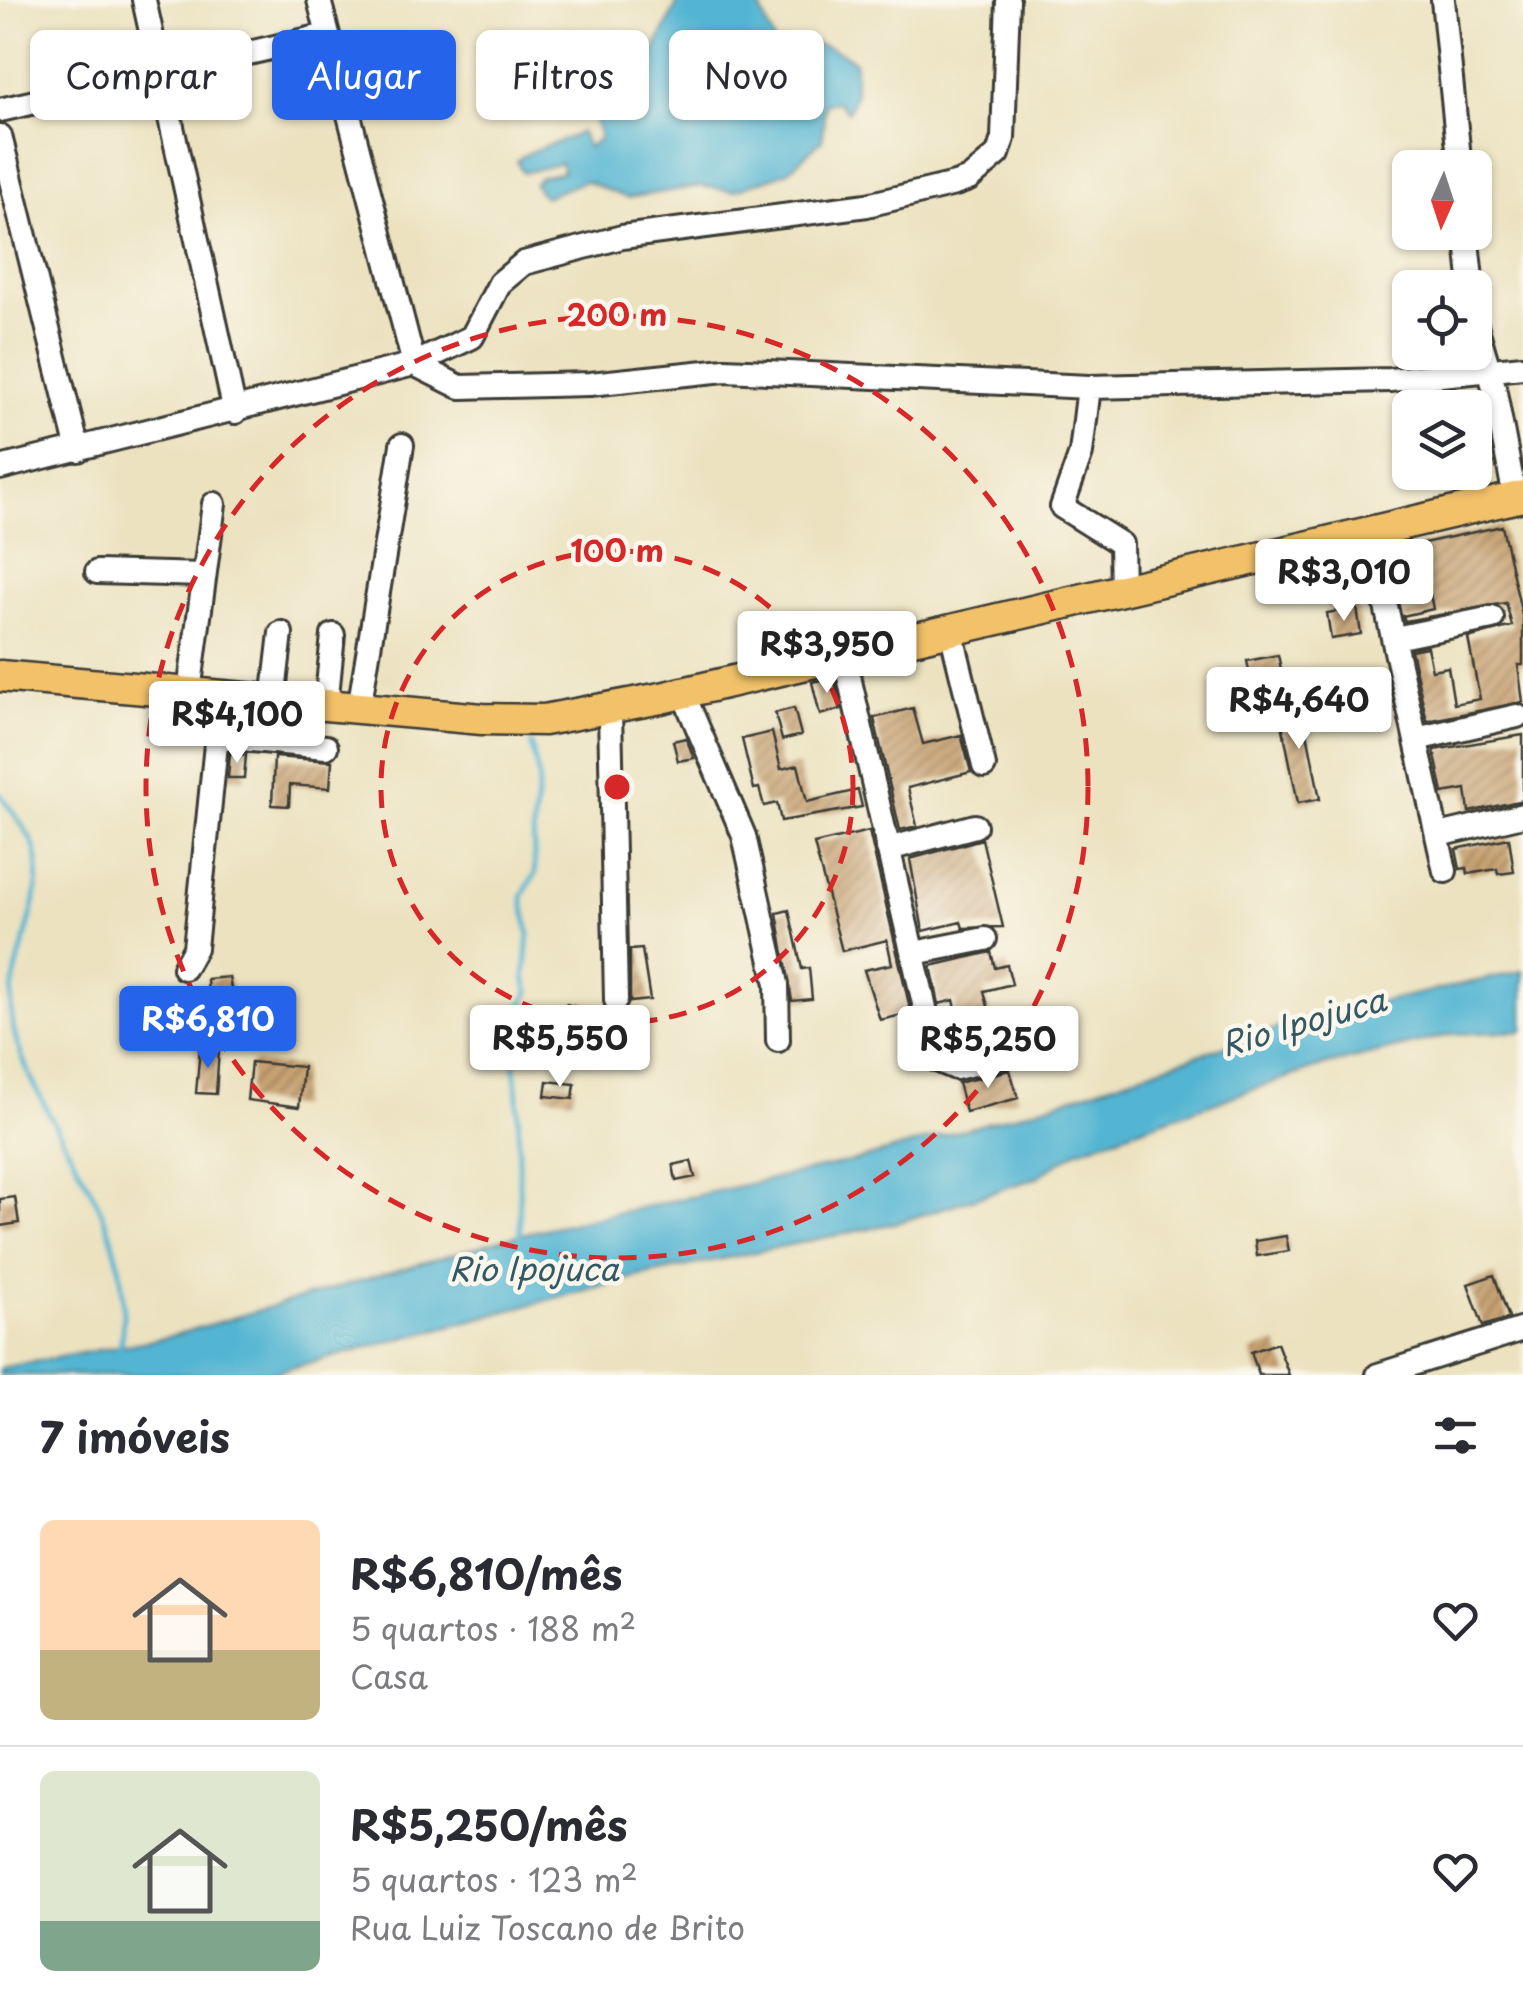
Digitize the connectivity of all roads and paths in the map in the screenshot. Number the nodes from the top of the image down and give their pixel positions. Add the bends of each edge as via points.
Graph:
1 (144, 0) edge
2 (318, 0) edge
3 (1008, 0) edge
4 (1443, 0) edge
5 (151, 30) edge
6 (325, 30) edge
7 (30, 103) edge
8 (0, 110) edge
9 (172, 120) edge
10 (349, 120) edge
11 (0, 136) edge
12 (1458, 150) edge
13 (414, 364) junction
14 (1523, 367) edge
15 (1487, 371) junction
16 (1090, 386) junction
17 (234, 412) junction
18 (402, 445) dead end
19 (78, 450) junction
20 (0, 468) edge
21 (1519, 497) edge
22 (214, 504) dead end
23 (1369, 530) junction
24 (97, 572) dead end
25 (204, 575) junction
26 (1122, 589) junction
27 (1492, 618) dead end
28 (951, 631) junction
29 (281, 633) dead end
30 (333, 636) dead end
31 (1395, 638) junction
32 (844, 655) junction
33 (0, 676) edge
34 (189, 692) junction
35 (683, 693) junction
36 (221, 696) junction
37 (273, 702) junction
38 (326, 706) junction
39 (359, 708) junction
40 (610, 710) junction
41 (1518, 716) dead end
42 (218, 737) junction
43 (1416, 739) junction
44 (326, 748) dead end
45 (984, 766) dead end
46 (1523, 815) edge
47 (975, 826) dead end
48 (1439, 835) junction
49 (888, 850) junction
50 (1445, 871) dead end
51 (985, 939) dead end
52 (914, 953) junction
53 (184, 968) dead end
54 (616, 1000) dead end
55 (778, 1040) dead end
56 (1022, 1052) dead end
57 (1523, 1328) edge
58 (1378, 1375) edge

1 - 5 street
2 - 6 street
3 - 13 street via 1003,138 998,154 969,179 867,205 622,237 524,264 500,284 472,337
4 - 12 street
7 - 8 street
9 - 17 street
10 - 13 street
11 - 19 street
13 - 16 street via 460,387 590,384 725,370
13 - 17 street
14 - 15 street
15 - 16 street via 1345,382
15 - 21 street
16 - 26 street via 1081,452 1062,508 1121,544
17 - 19 street
18 - 39 street
19 - 20 street
21 - 23 main road
22 - 25 street
23 - 26 main road
23 - 31 street
24 - 25 street
25 - 34 street
26 - 28 main road
27 - 31 street
28 - 32 main road
28 - 45 street
29 - 37 street
30 - 38 street
31 - 43 street
32 - 35 main road
32 - 49 street
33 - 34 main road
34 - 36 main road
35 - 40 main road
35 - 55 street via 744,836 777,984
36 - 37 main road
36 - 42 street
37 - 38 main road
38 - 39 main road
39 - 40 main road via 544,720
40 - 54 street
41 - 43 street
42 - 44 street
42 - 53 street via 195,948
43 - 48 street
46 - 48 street
47 - 49 street
48 - 50 street
49 - 52 street
51 - 52 street
52 - 56 street via 937,1060 956,1068
57 - 58 street

